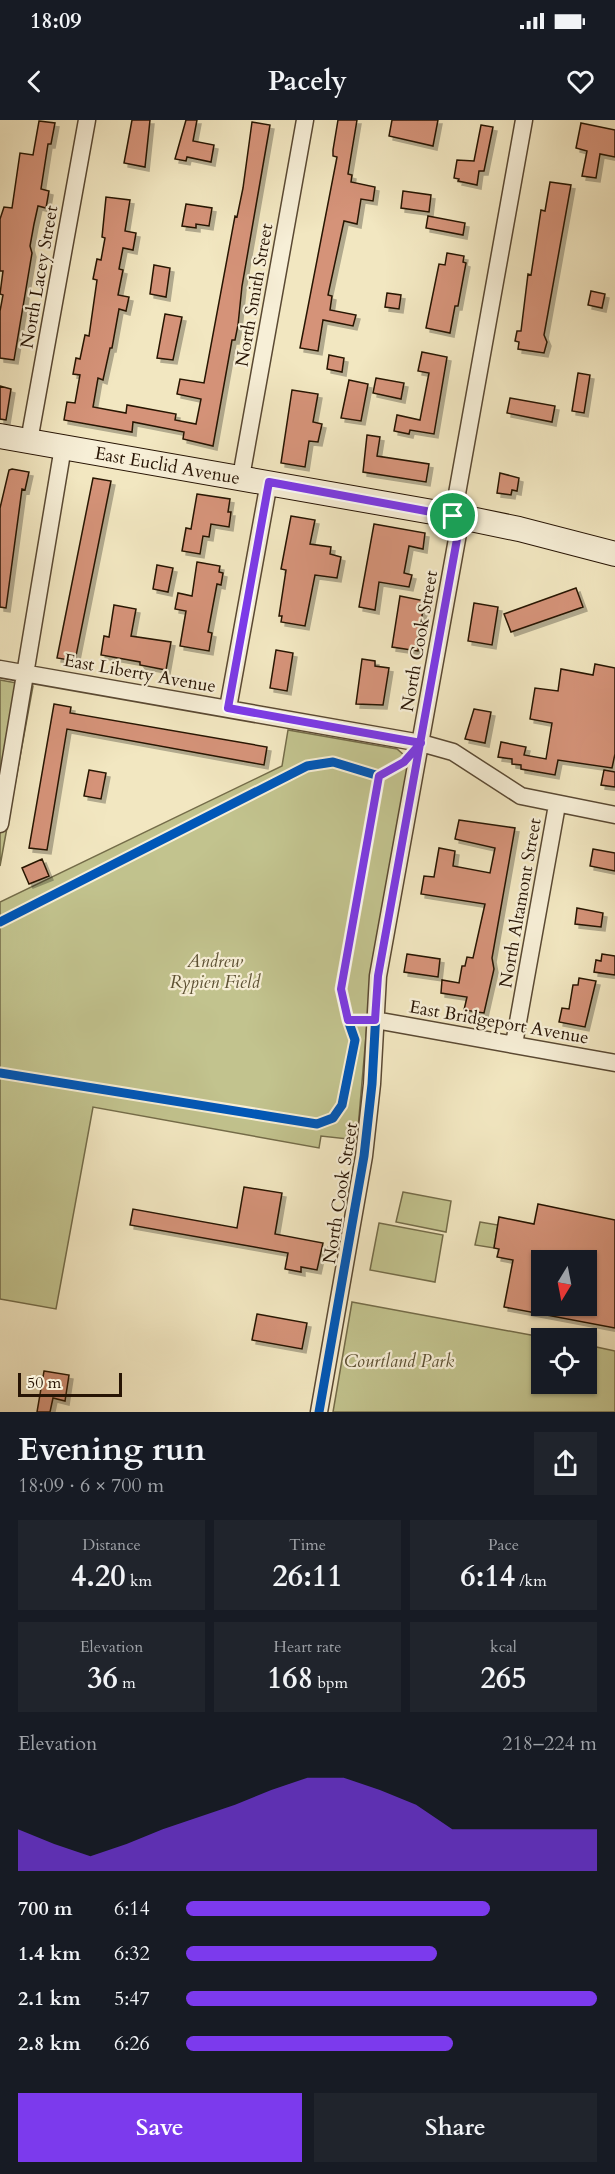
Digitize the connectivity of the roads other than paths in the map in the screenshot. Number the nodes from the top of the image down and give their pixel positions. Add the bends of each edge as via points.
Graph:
1 (87, 120) edge
2 (305, 120) edge
3 (524, 120) edge
4 (0, 436) edge
5 (29, 441) junction
6 (63, 447) junction
7 (241, 477) junction
8 (269, 482) junction
9 (457, 517) junction
10 (615, 555) edge
11 (0, 669) edge
12 (24, 673) junction
13 (228, 708) junction
14 (421, 743) junction
15 (557, 805) junction
16 (615, 815) edge
17 (0, 824) edge
18 (375, 1020) junction
19 (514, 1044) junction
20 (615, 1063) edge
21 (319, 1412) edge

1 - 5 street, North Lacey Street
2 - 7 street, North Smith Street
3 - 9 street, North Cook Street
4 - 5 main road, East Euclid Avenue
5 - 6 main road, East Euclid Avenue
6 - 7 main road, East Euclid Avenue
6 - 12 street
7 - 8 main road, East Euclid Avenue
8 - 9 main road, East Euclid Avenue
8 - 13 street
9 - 10 main road, East Euclid Avenue
9 - 14 street, North Cook Street
11 - 12 street, East Liberty Avenue
12 - 13 street, East Liberty Avenue
12 - 17 street
13 - 14 street, East Liberty Avenue
14 - 15 street, East Liberty Avenue via 453,752 521,796
14 - 18 street, North Cook Street via 378,976
15 - 16 street, East Liberty Avenue
15 - 19 street, North Altamont Street
18 - 19 street, East Bridgeport Avenue
18 - 21 street, North Cook Street via 364,1156
19 - 20 street, East Bridgeport Avenue

